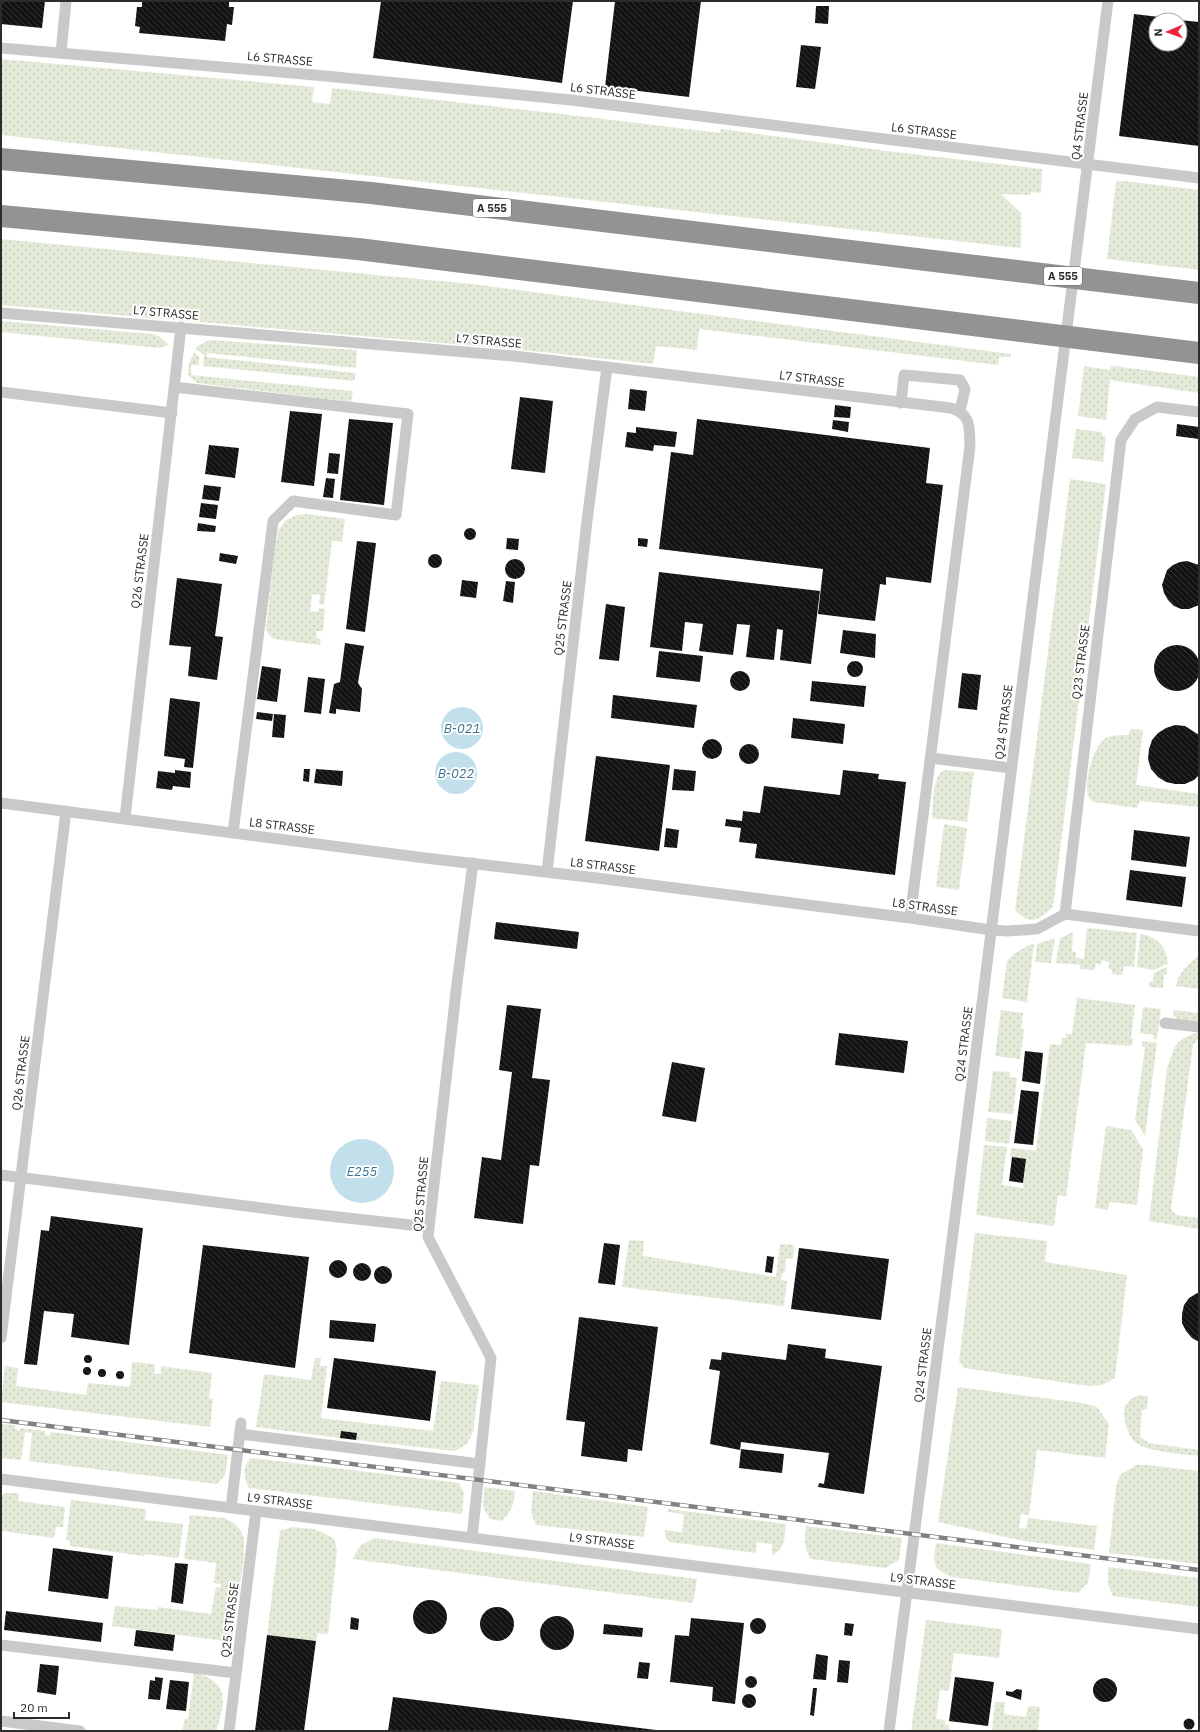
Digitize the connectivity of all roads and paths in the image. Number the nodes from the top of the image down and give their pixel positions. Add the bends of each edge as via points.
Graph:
1 (66, 1) edge
2 (1108, 1) edge
3 (1, 48) edge
4 (61, 53) junction
5 (1, 159) edge
6 (1088, 165) junction
7 (1199, 178) edge
8 (1, 216) edge
9 (1199, 293) edge
10 (1, 313) edge
11 (182, 327) junction
12 (1199, 353) edge
13 (1064, 360) joint
14 (607, 367) junction
15 (174, 387) junction
16 (1, 392) edge
17 (901, 403) junction
18 (960, 411) junction
19 (1199, 412) edge
20 (172, 413) junction
21 (931, 758) junction
22 (1011, 768) junction
23 (1, 803) edge
24 (66, 811) junction
25 (124, 818) junction
26 (233, 833) junction
27 (473, 863) junction
28 (547, 872) junction
29 (1065, 914) junction
30 (910, 918) junction
31 (991, 930) junction
32 (1199, 931) edge
33 (1166, 1023) dead end
34 (1199, 1027) edge
35 (1, 1175) edge
36 (21, 1178) junction
37 (429, 1227) junction
38 (1, 1338) edge
39 (241, 1423) dead end
40 (240, 1434) junction
41 (480, 1464) junction
42 (1, 1480) edge
43 (231, 1508) junction
44 (256, 1511) junction
45 (472, 1538) junction
46 (908, 1592) junction
47 (1199, 1629) edge
48 (1, 1645) edge
49 (236, 1674) junction
50 (1, 1721) edge
51 (80, 1731) edge
52 (229, 1731) edge
53 (889, 1731) edge

1 - 4 lane
2 - 6 lane, Q4 STRASSE
3 - 4 lane, L6 STRASSE
4 - 6 lane, L6 STRASSE via 323,75 571,100
5 - 9 highway, A 555 via 371,193
6 - 7 lane, L6 STRASSE
6 - 13 lane, Q4 STRASSE
8 - 12 highway via 358,249
10 - 11 lane, L7 STRASSE
11 - 14 lane, L7 STRASSE via 514,356
11 - 15 lane, Q26 STRASSE
13 - 22 lane, Q24 STRASSE
14 - 17 lane, L7 STRASSE
14 - 28 lane, Q25 STRASSE
15 - 20 lane, Q26 STRASSE
15 - 26 lane via 408,414 396,515 293,501 273,521
16 - 20 lane
17 - 18 lane, L7 STRASSE
17 - 18 lane via 904,375 960,380 965,389
18 - 21 lane via 969,421 970,446
19 - 29 lane, Q23 STRASSE via 1157,408 1135,419 1120,440
20 - 25 lane, Q26 STRASSE
21 - 22 lane
21 - 30 lane
22 - 31 lane, Q24 STRASSE
23 - 24 lane, L8 STRASSE
24 - 25 lane, L8 STRASSE
24 - 36 lane, Q26 STRASSE
25 - 26 lane, L8 STRASSE
26 - 27 lane, L8 STRASSE
27 - 28 lane, L8 STRASSE
27 - 37 lane, Q25 STRASSE
28 - 30 lane, L8 STRASSE
29 - 31 lane, L8 STRASSE via 1037,929
29 - 32 lane
30 - 31 lane, L8 STRASSE
31 - 46 lane, Q24 STRASSE
33 - 34 lane
35 - 36 lane
36 - 37 lane
36 - 38 lane, Q26 STRASSE
37 - 41 lane, Q25 STRASSE via 428,1237 491,1358
39 - 40 lane
40 - 41 lane
40 - 43 lane
41 - 45 lane, Q25 STRASSE
42 - 43 lane, L9 STRASSE
43 - 44 lane, L9 STRASSE
44 - 45 lane, L9 STRASSE
44 - 49 lane, Q25 STRASSE
45 - 46 lane, L9 STRASSE
46 - 47 lane, L9 STRASSE
46 - 53 lane, Q24 STRASSE
48 - 49 lane
49 - 52 lane, Q25 STRASSE
50 - 51 lane

